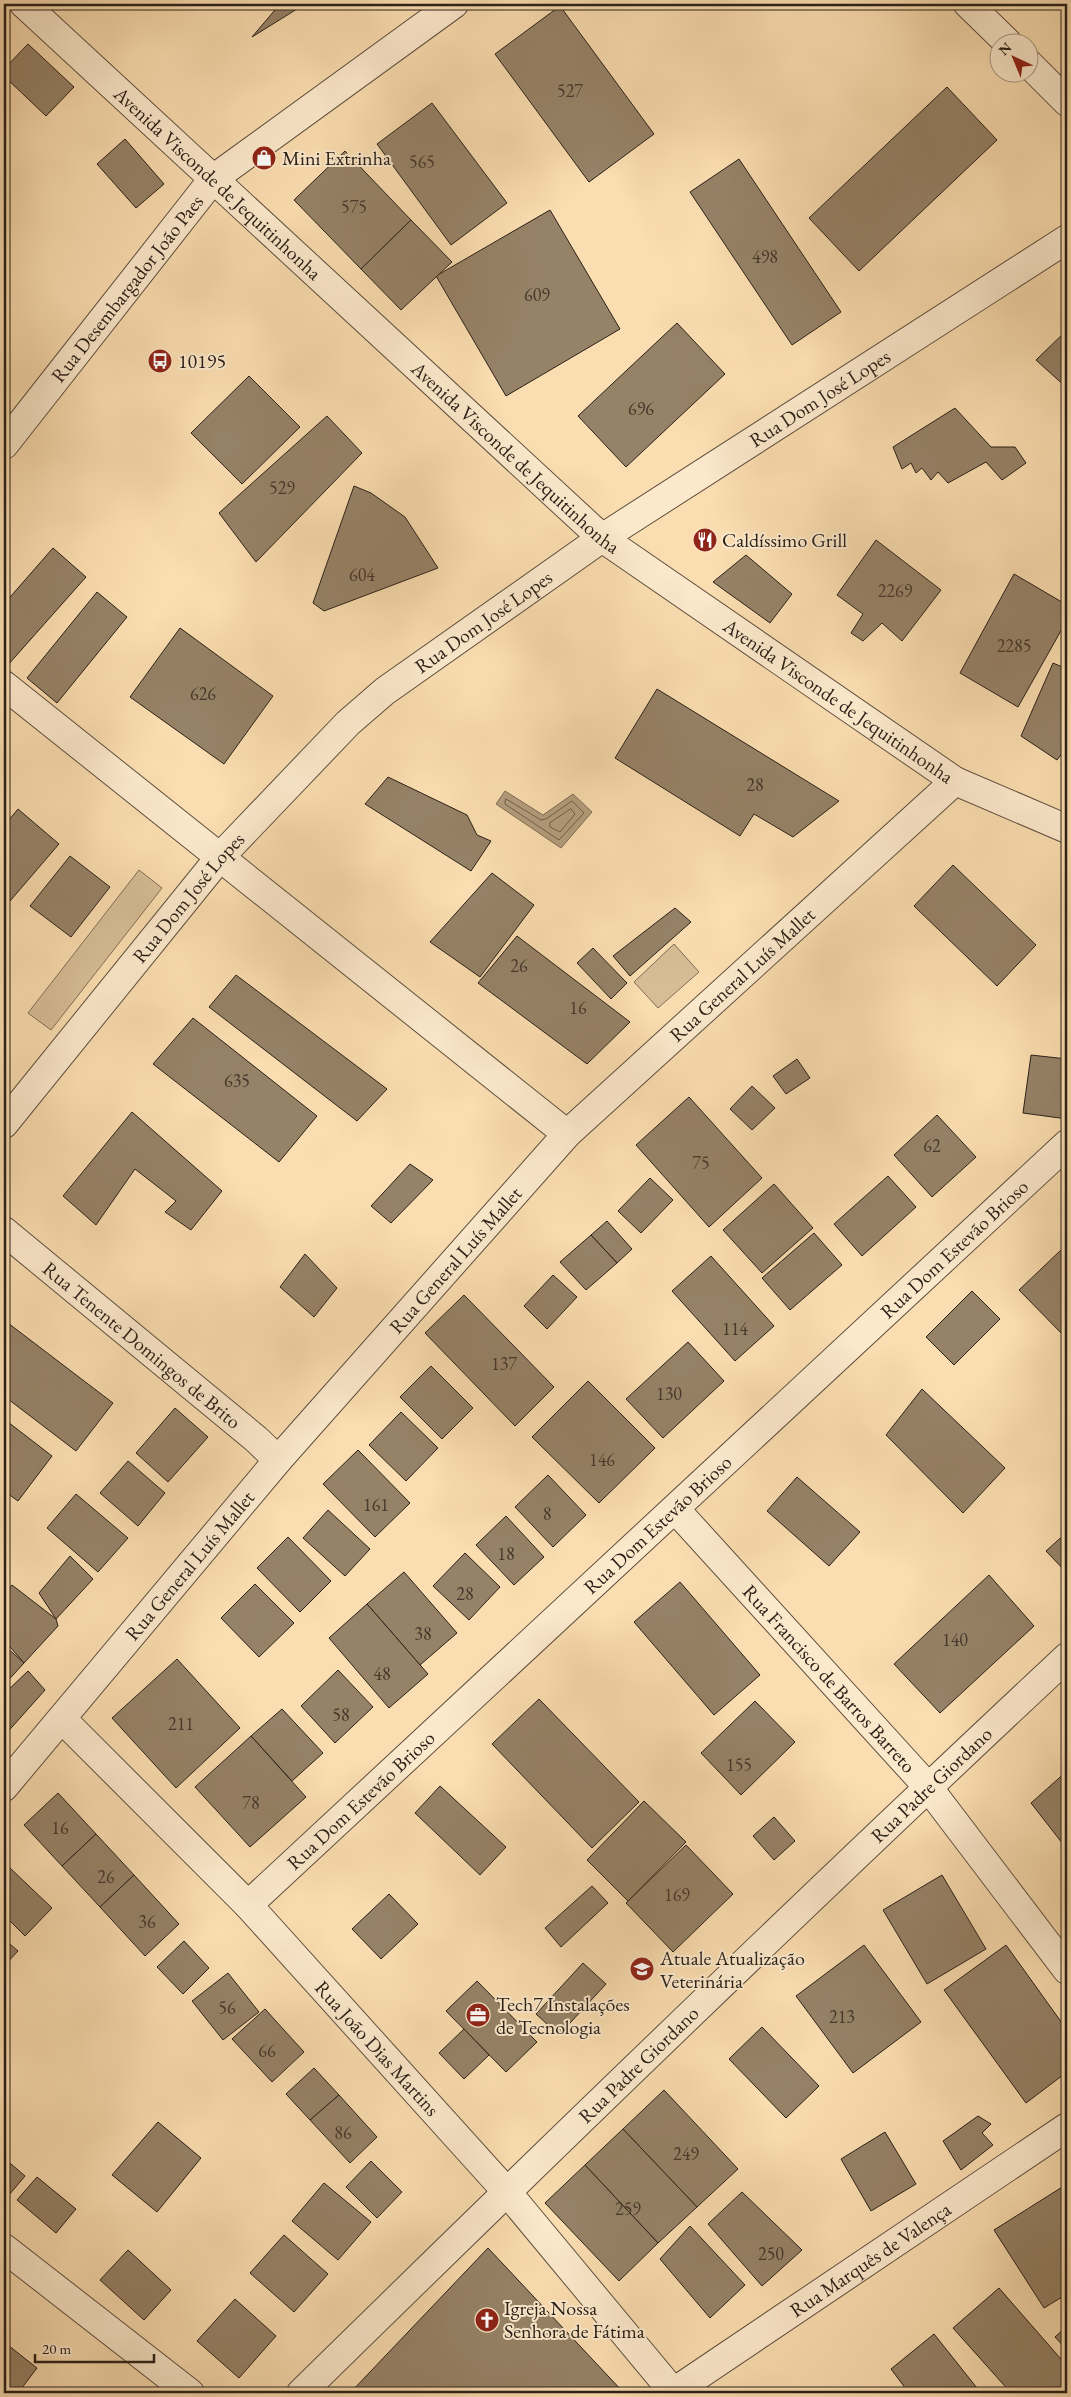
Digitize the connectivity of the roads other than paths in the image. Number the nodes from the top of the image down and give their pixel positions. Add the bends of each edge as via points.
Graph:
1 (24, 4) edge
2 (454, 4) edge
3 (968, 4) edge
4 (997, 32) edge
5 (1038, 74) edge
6 (1067, 102) edge
7 (213, 179) junction
8 (1067, 239) edge
9 (4, 445) edge
10 (602, 538) junction
11 (4, 685) edge
12 (955, 781) junction
13 (1064, 824) edge
14 (220, 857) junction
15 (4, 1124) edge
16 (566, 1134) junction
17 (1067, 1144) edge
18 (4, 1231) edge
19 (278, 1460) junction
20 (676, 1510) junction
21 (1067, 1657) edge
22 (62, 1719) junction
23 (928, 1787) junction
24 (4, 1788) edge
25 (248, 1905) junction
26 (1067, 1970) edge
27 (1067, 2127) edge
28 (507, 2192) junction
29 (4, 2248) edge
30 (190, 2393) edge
31 (302, 2393) edge
32 (673, 2393) edge

1 - 7 street, Avenida Visconde de Jequitinhonha
2 - 7 street, Rua Desembargador João Paes
3 - 4 street
5 - 6 street
7 - 9 street, Rua Desembargador João Paes
7 - 10 street, Avenida Visconde de Jequitinhonha
8 - 10 street, Rua Dom José Lopes
10 - 12 street, Avenida Visconde de Jequitinhonha
10 - 14 street, Rua Dom José Lopes via 385,691 348,724
11 - 14 street
12 - 13 street, Avenida Visconde de Jequitinhonha
12 - 16 street, Rua General Luís Mallet
14 - 15 street, Rua Dom José Lopes
14 - 16 street
16 - 19 street, Rua General Luís Mallet
17 - 20 street, Rua Dom Estevão Brioso
18 - 19 street, Rua Tenente Domingos de Brito
19 - 22 street, Rua General Luís Mallet
20 - 23 street, Rua Francisco de Barros Barreto
20 - 25 street, Rua Dom Estevão Brioso
21 - 23 street, Rua Padre Giordano
22 - 24 street, Rua General Luís Mallet
22 - 25 street, Rua João Dias Martins
23 - 26 street, Rua Francisco de Barros Barreto
23 - 28 street, Rua Padre Giordano
25 - 28 street, Rua João Dias Martins
27 - 32 street, Rua Marquês de Valença
28 - 31 street, Rua Padre Giordano
28 - 32 street, Rua João Dias Martins
29 - 30 street

